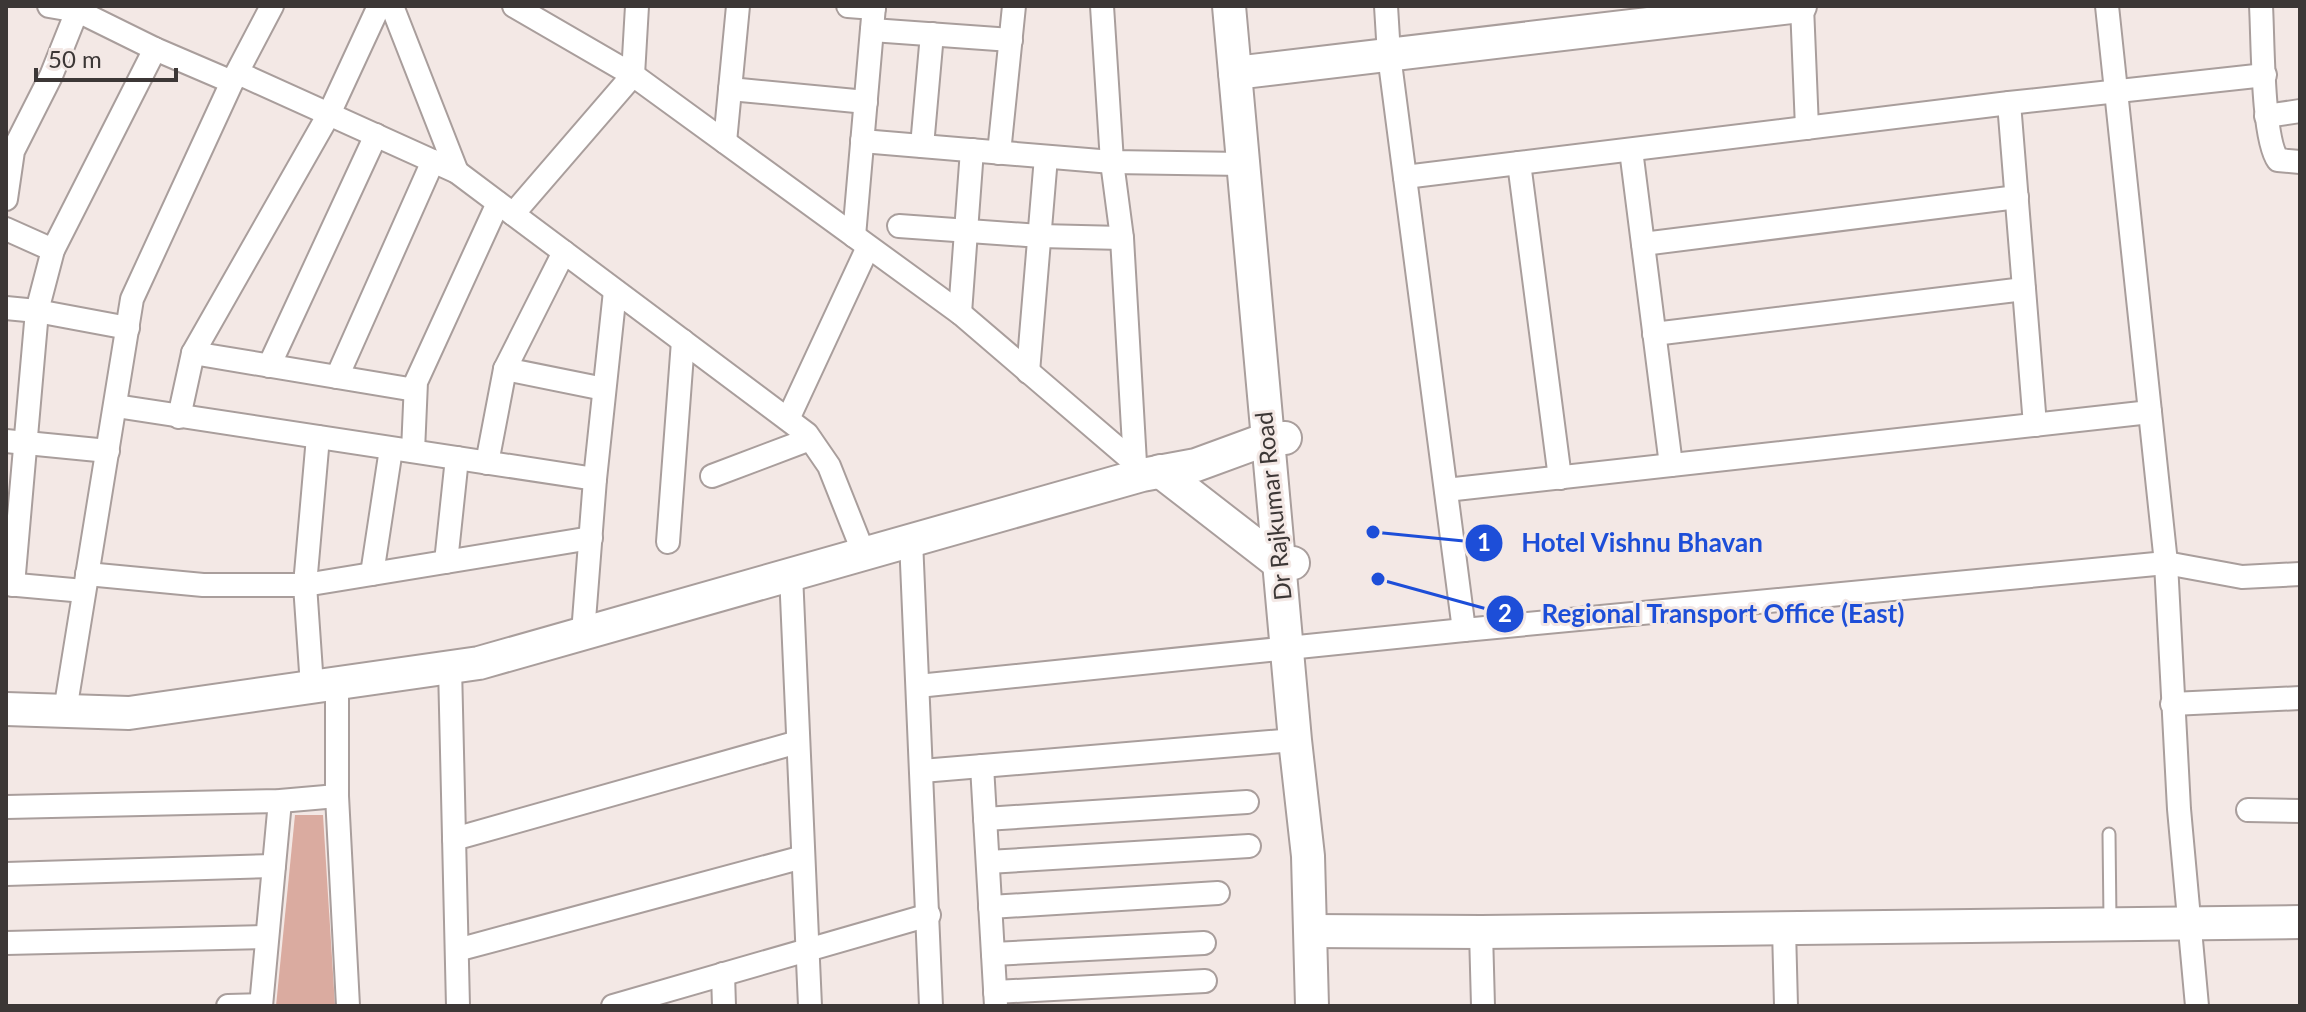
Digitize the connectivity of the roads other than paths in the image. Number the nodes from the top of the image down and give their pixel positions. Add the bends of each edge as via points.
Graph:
1 (49, 6) edge
2 (379, 6) edge
3 (392, 6) edge
4 (637, 6) edge
5 (738, 6) edge
6 (848, 6) edge
7 (1014, 6) edge
8 (1102, 6) edge
9 (1229, 6) edge
10 (1248, 6) edge
11 (1386, 6) edge
12 (1801, 6) edge
13 (2107, 6) edge
14 (2261, 6) edge
15 (79, 8) edge
16 (264, 8) edge
17 (521, 8) edge
18 (874, 15) edge
19 (932, 34) junction
20 (1011, 40) junction
21 (155, 49) junction
22 (1389, 55) junction
23 (1244, 72) junction
24 (633, 75) junction
25 (2265, 75) junction
26 (235, 78) junction
27 (730, 89) junction
28 (2116, 91) junction
29 (866, 102) junction
30 (2009, 103) junction
31 (2300, 111) edge
32 (329, 114) junction
33 (2266, 116) junction
34 (1807, 128) junction
35 (376, 135) junction
36 (862, 141) junction
37 (725, 142) junction
38 (922, 146) junction
39 (972, 150) junction
40 (1631, 150) junction
41 (10, 151) edge
42 (999, 153) junction
43 (1046, 157) junction
44 (433, 161) junction
45 (1112, 162) junction
46 (2300, 162) edge
47 (1519, 163) junction
48 (1243, 164) junction
49 (457, 172) junction
50 (1405, 177) junction
51 (2017, 197) junction
52 (6, 199) edge
53 (506, 209) junction
54 (899, 226) dead end
55 (6, 229) edge
56 (968, 232) junction
57 (1040, 236) junction
58 (1122, 238) junction
59 (861, 242) junction
60 (1643, 244) junction
61 (53, 250) junction
62 (564, 252) junction
63 (2024, 289) junction
64 (615, 291) junction
65 (6, 308) edge
66 (37, 311) junction
67 (960, 313) junction
68 (128, 328) junction
69 (1654, 334) junction
70 (683, 341) junction
71 (193, 353) junction
72 (269, 366) junction
73 (505, 369) junction
74 (1028, 372) junction
75 (337, 377) junction
76 (604, 389) junction
77 (415, 390) junction
78 (116, 406) junction
79 (2150, 412) junction
80 (179, 417) junction
81 (788, 419) junction
82 (2035, 425) junction
83 (318, 437) junction
84 (1276, 438) junction
85 (810, 439) junction
86 (15, 442) edge
87 (402, 450) junction
88 (108, 451) junction
89 (457, 458) junction
90 (487, 463) junction
91 (1196, 465) junction
92 (1671, 465) junction
93 (1146, 470) junction
94 (712, 476) dead end
95 (1280, 476) junction
96 (1560, 478) junction
97 (595, 479) junction
98 (1446, 490) junction
99 (591, 538) junction
100 (911, 540) junction
101 (668, 542) dead end
102 (864, 554) junction
103 (446, 562) junction
104 (2166, 563) junction
105 (1288, 564) junction
106 (372, 574) junction
107 (791, 574) junction
108 (2300, 574) edge
109 (86, 582) junction
110 (9, 584) edge
111 (305, 585) junction
112 (1464, 630) junction
113 (583, 633) junction
114 (1297, 648) junction
115 (450, 667) junction
116 (325, 685) junction
117 (918, 686) junction
118 (2300, 698) edge
119 (2172, 704) junction
120 (6, 709) edge
121 (65, 711) junction
122 (1295, 740) junction
123 (798, 742) junction
124 (982, 766) junction
125 (922, 771) junction
126 (337, 796) junction
127 (280, 801) junction
128 (1247, 802) dead end
129 (6, 807) edge
130 (2248, 810) dead end
131 (2300, 811) edge
132 (985, 819) junction
133 (2109, 834) dead end
134 (454, 839) junction
135 (1249, 846) dead end
136 (803, 857) junction
137 (988, 862) junction
138 (274, 866) junction
139 (6, 874) edge
140 (1218, 893) dead end
141 (990, 907) junction
142 (929, 915) junction
143 (2300, 922) edge
144 (2110, 924) junction
145 (2189, 924) junction
146 (1784, 929) junction
147 (1320, 931) junction
148 (1481, 932) junction
149 (267, 937) junction
150 (6, 943) edge
151 (1204, 943) dead end
152 (457, 950) junction
153 (807, 950) junction
154 (993, 954) junction
155 (723, 974) junction
156 (1205, 981) dead end
157 (995, 999) edge
158 (261, 1005) edge
159 (228, 1006) edge
160 (348, 1006) edge
161 (458, 1006) edge
162 (613, 1006) edge
163 (724, 1006) edge
164 (810, 1006) edge
165 (931, 1006) edge
166 (1312, 1006) edge
167 (1331, 1006) edge
168 (1483, 1006) edge
169 (1786, 1006) edge
170 (2197, 1006) edge

1 - 15 street
2 - 32 street
3 - 49 street
4 - 24 street
5 - 27 street
6 - 18 street
7 - 20 street
8 - 45 street
9 - 23 street, Dr Rajkumar Road
10 - 23 street, Dr Rajkumar Road
11 - 22 street
12 - 22 street
12 - 34 street
13 - 28 street
14 - 25 street
15 - 21 street
15 - 41 street via 51,76
16 - 26 street
17 - 24 street
18 - 19 street
18 - 29 street
19 - 20 street
19 - 38 street
20 - 42 street
21 - 26 street
21 - 61 street
22 - 23 street
22 - 50 street
23 - 48 street, Dr Rajkumar Road
23 - 84 street, Dr Rajkumar Road
24 - 37 street
24 - 53 street
25 - 28 street
25 - 33 street
26 - 32 street
26 - 68 street via 132,299
27 - 29 street
27 - 37 street
28 - 30 street
28 - 79 street
29 - 36 street
30 - 34 street
30 - 51 street
31 - 33 street
32 - 35 street
32 - 71 street
33 - 46 street via 2272,152 2278,160
34 - 40 street
35 - 44 street
35 - 72 street
36 - 38 street
36 - 59 street
37 - 59 street
38 - 39 street
39 - 42 street
39 - 56 street
40 - 47 street
40 - 60 street
41 - 52 street
42 - 43 street
43 - 45 street
43 - 57 street
44 - 49 street
44 - 75 street
45 - 48 street
45 - 58 street
47 - 50 street
47 - 96 street
48 - 84 street, Dr Rajkumar Road
49 - 53 street
50 - 98 street
51 - 60 street
51 - 63 street
53 - 62 street
53 - 77 street
54 - 56 street
55 - 61 street
56 - 57 street
56 - 67 street
57 - 58 street
57 - 74 street
58 - 93 street
59 - 67 street
59 - 81 street
60 - 69 street
61 - 66 street
62 - 64 street
62 - 73 street
63 - 69 street
63 - 82 street
64 - 70 street
64 - 76 street
65 - 66 street
66 - 68 street
66 - 86 street
67 - 74 street
68 - 78 street
69 - 92 street
70 - 81 street
70 - 101 street
71 - 72 street
71 - 80 street
72 - 75 street
73 - 76 street
73 - 90 street
74 - 93 street
75 - 77 street
76 - 97 street
77 - 87 street
78 - 80 street
78 - 88 street
79 - 82 street
79 - 104 street
80 - 83 street
81 - 85 street
82 - 92 street
83 - 87 street
83 - 111 street
84 - 91 street
84 - 95 street, Dr Rajkumar Road
85 - 94 street
85 - 102 street via 829,466
86 - 88 street
86 - 110 street
87 - 89 street
87 - 106 street
88 - 109 street
89 - 90 street
89 - 103 street
90 - 97 street
91 - 93 street
91 - 95 street
92 - 96 street
93 - 100 street
93 - 105 street
95 - 105 street, Dr Rajkumar Road
96 - 98 street
97 - 99 street
98 - 112 street
99 - 103 street
99 - 113 street
100 - 102 street
100 - 117 street
102 - 107 street
103 - 106 street
104 - 108 street via 2242,577
104 - 112 street
104 - 119 street
105 - 114 street, Dr Rajkumar Road
106 - 111 street
107 - 113 street
107 - 123 street
109 - 110 street
109 - 111 street
109 - 121 street
111 - 116 street
112 - 114 street
113 - 115 street
114 - 117 street
114 - 122 street, Dr Rajkumar Road
114 - 147 street, Dr Rajkumar Road via 1326,852
115 - 116 street
115 - 134 street
116 - 121 street via 129,713
116 - 126 street
117 - 125 street
118 - 119 street
119 - 145 street
120 - 121 street
122 - 124 street
122 - 147 street, Dr Rajkumar Road
123 - 134 street
123 - 136 street
124 - 125 street
124 - 132 street
125 - 142 street
126 - 127 street
126 - 160 street
127 - 129 street
127 - 138 street
128 - 132 street
130 - 131 street
132 - 137 street
133 - 144 lane
134 - 152 street
135 - 137 street
136 - 152 street
136 - 153 street
137 - 141 street
138 - 139 street
138 - 149 street
140 - 141 street
141 - 154 street
142 - 153 street
142 - 165 street
143 - 145 street
144 - 145 street
144 - 146 street
145 - 170 street
146 - 148 street
146 - 169 street
147 - 148 street
147 - 166 street, Dr Rajkumar Road
147 - 167 street, Dr Rajkumar Road
148 - 168 street
149 - 150 street
149 - 158 street
151 - 154 street
152 - 161 street
153 - 155 street
153 - 164 street
154 - 157 street
155 - 162 street
155 - 163 street
156 - 157 street
158 - 159 street

